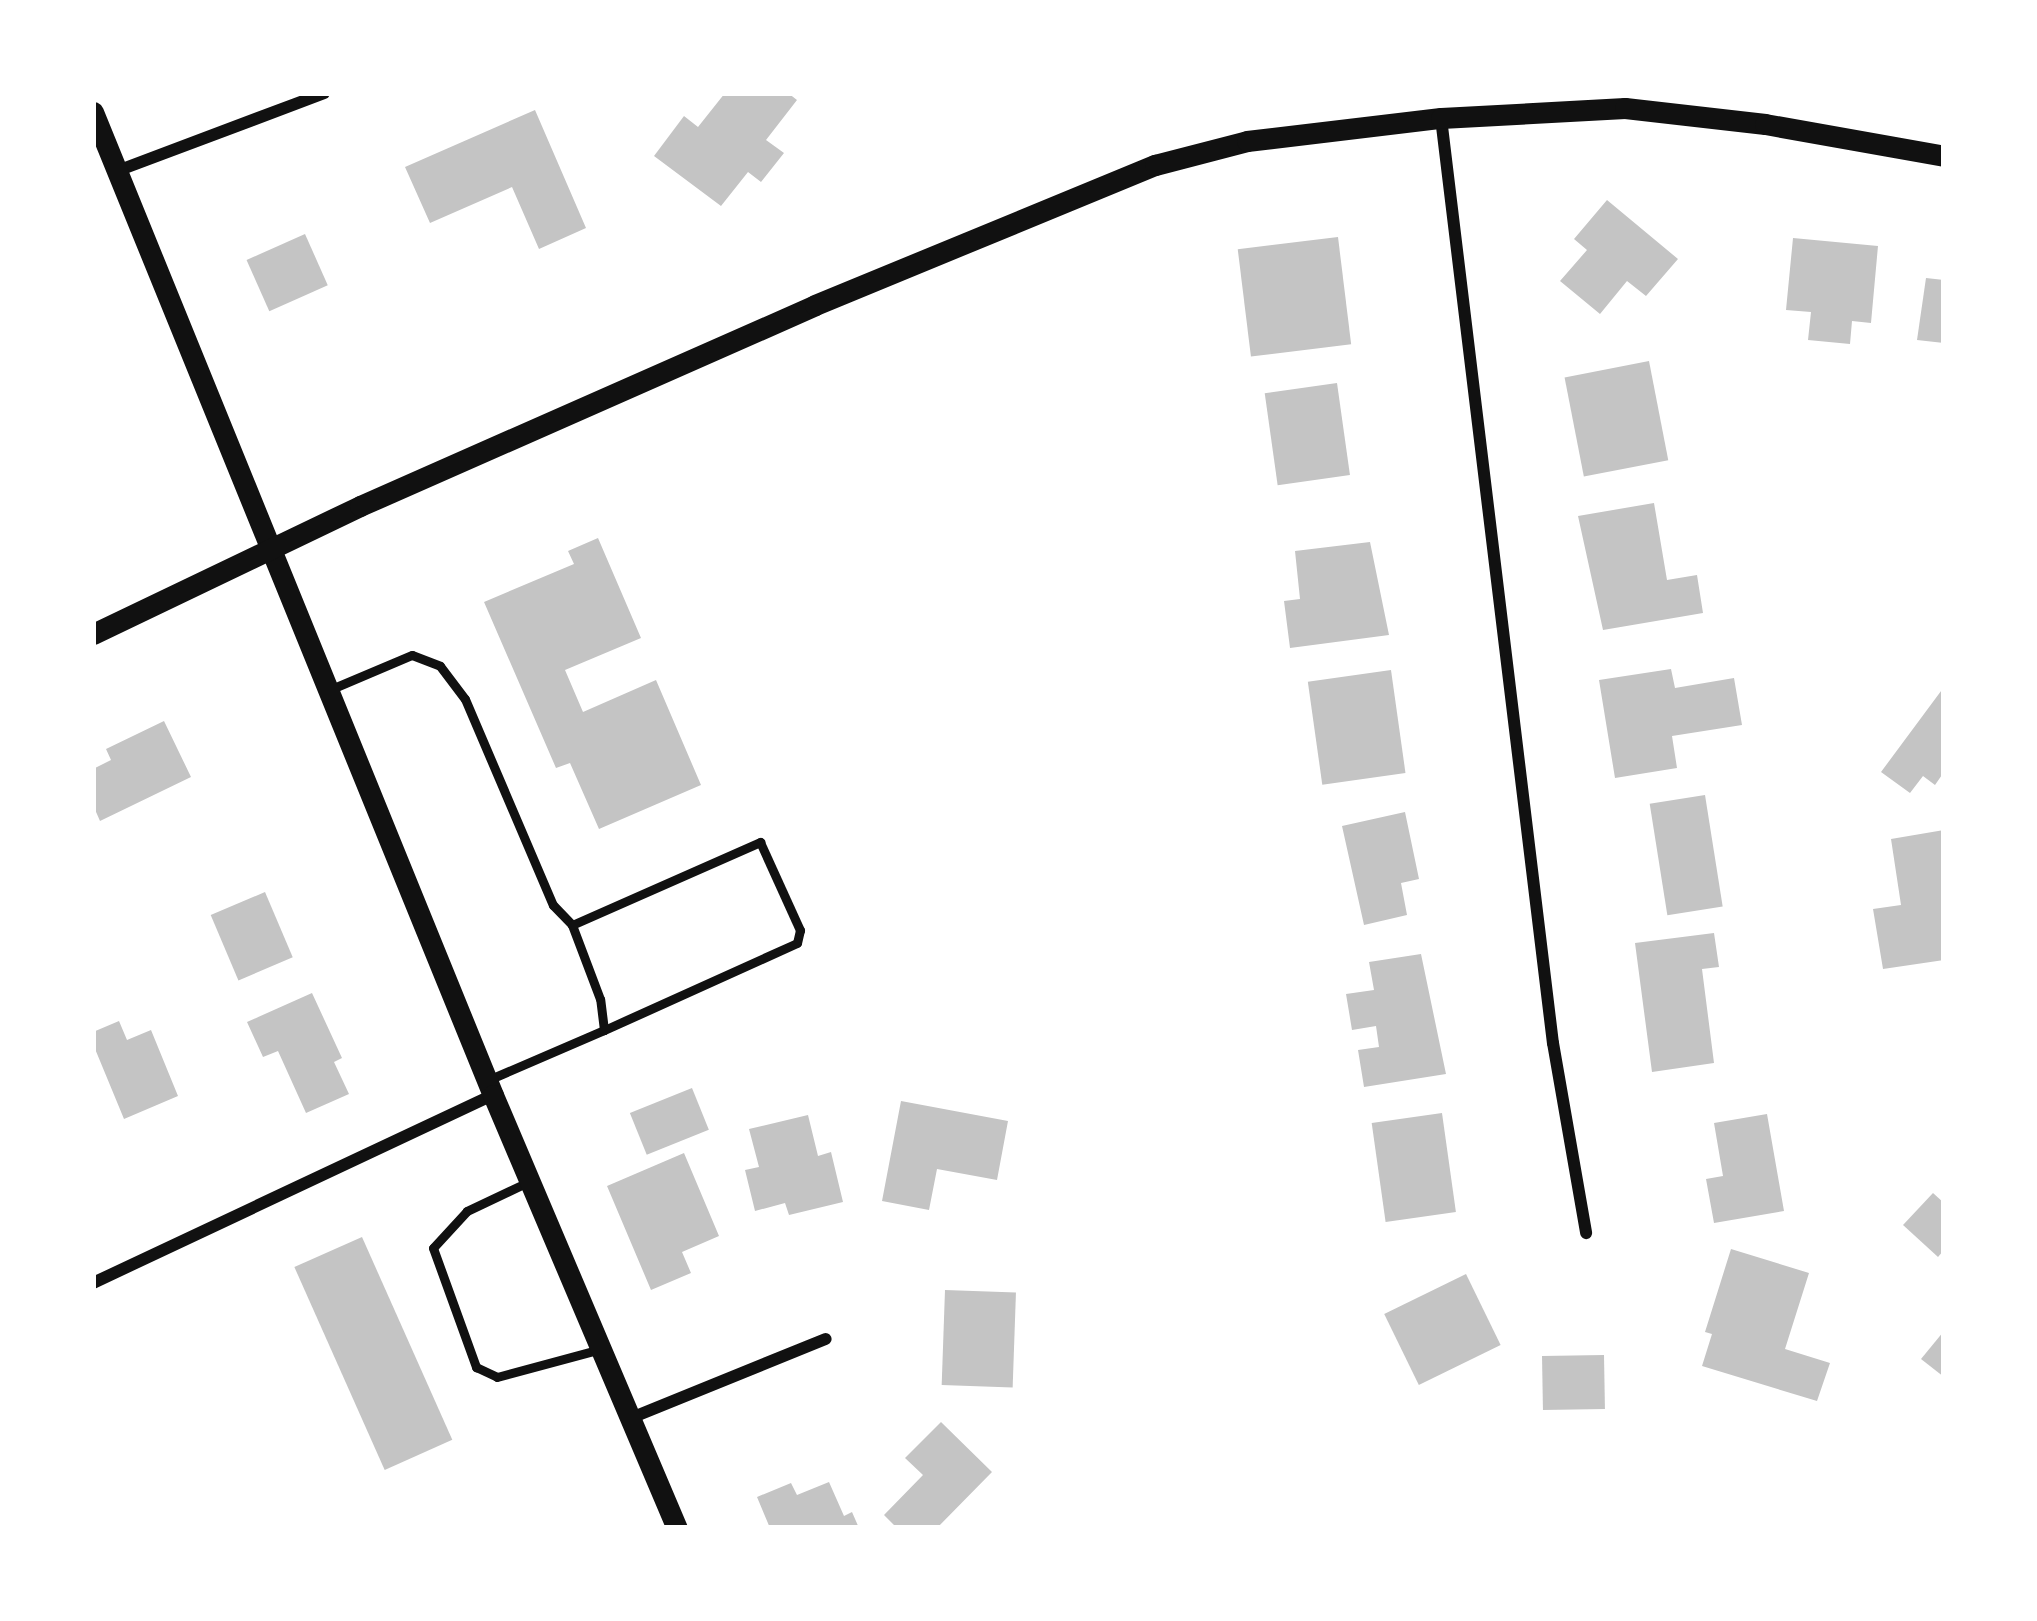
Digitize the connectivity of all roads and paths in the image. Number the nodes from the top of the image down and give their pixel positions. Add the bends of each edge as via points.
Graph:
1 (324, 93) edge
2 (93, 112) edge
3 (1442, 118) junction
4 (1944, 156) edge
5 (117, 171) junction
6 (271, 550) junction
7 (93, 634) edge
8 (328, 690) junction
9 (572, 925) junction
10 (604, 1030) junction
11 (491, 1088) junction
12 (530, 1182) junction
13 (1586, 1233) dead end
14 (93, 1283) edge
15 (826, 1339) dead end
16 (602, 1349) junction
17 (631, 1418) junction
18 (677, 1528) edge

1 - 5 street
2 - 5 street
3 - 4 street via 1624,108
3 - 6 street via 1247,142 1080,192
3 - 13 street via 1553,1043
5 - 6 street
6 - 7 street
6 - 8 street
8 - 9 lane via 412,655 440,666 465,699 554,904
8 - 11 street
9 - 10 lane
9 - 10 lane via 760,842 800,930 797,943
10 - 11 lane
11 - 12 street
11 - 14 street
12 - 16 street
12 - 16 lane via 467,1211 433,1248 476,1367 497,1378
15 - 17 street
16 - 17 street
17 - 18 street

